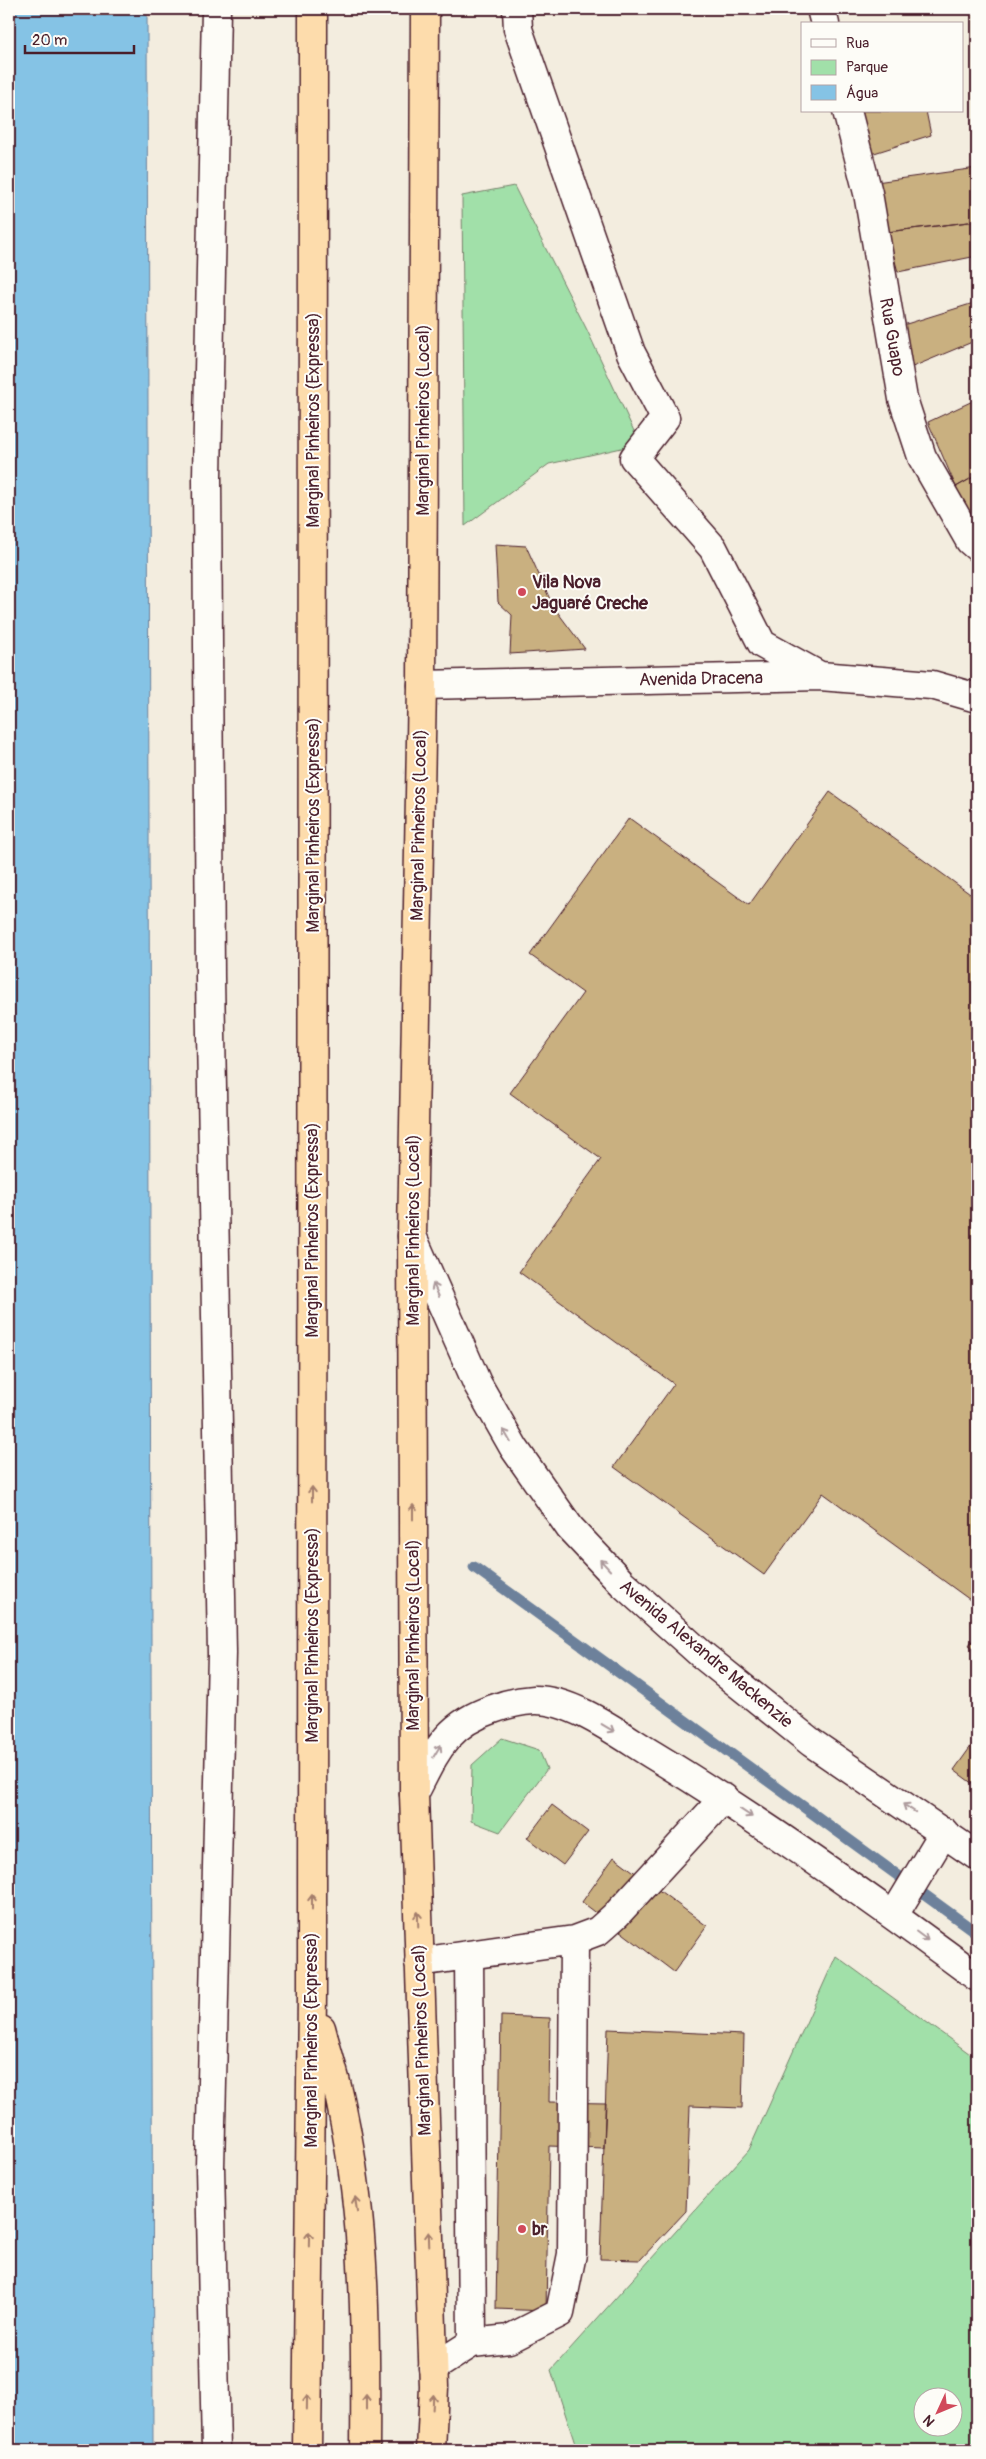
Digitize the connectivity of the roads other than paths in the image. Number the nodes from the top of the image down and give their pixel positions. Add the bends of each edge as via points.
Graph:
1 (216, 9) edge
2 (313, 9) edge
3 (425, 9) edge
4 (517, 9) edge
5 (821, 9) edge
6 (824, 22) edge
7 (847, 112) edge
8 (977, 548) edge
9 (820, 676) junction
10 (422, 685) junction
11 (977, 698) edge
12 (412, 1236) junction
13 (414, 1794) junction
14 (724, 1798) junction
15 (944, 1832) junction
16 (977, 1856) edge
17 (894, 1915) junction
18 (574, 1940) junction
19 (469, 1956) junction
20 (419, 1962) junction
21 (977, 1977) edge
22 (312, 1993) junction
23 (472, 2343) junction
24 (433, 2368) junction
25 (216, 2450) edge
26 (307, 2450) edge
27 (365, 2450) edge
28 (431, 2450) edge

1 - 25 street via 207,487 210,986 222,1653 210,2166
22 -> 2 highway, Marginal Pinheiros (Expressa)
3 - 10 highway, Marginal Pinheiros (Local)
4 - 9 street via 518,29 631,353 665,418 634,458 713,548 762,644
5 - 6 street
7 - 8 street, Rua Guapo via 868,193 903,399 922,457
9 - 10 street, Avenida Dracena
9 - 11 street, Avenida Dracena via 932,685
10 - 12 highway, Marginal Pinheiros (Local)
13 -> 12 highway, Marginal Pinheiros (Local)
15 -> 12 street, Avenida Alexandre Mackenzie via 812,1742 701,1654 622,1583 570,1528 514,1448 477,1383
13 -> 14 street via 439,1746 455,1728 482,1712 509,1703 535,1700 564,1706 593,1719
20 -> 13 highway, Marginal Pinheiros (Local)
14 -> 17 street
14 - 18 street via 617,1914 598,1931
15 - 16 street, Avenida Alexandre Mackenzie
15 - 17 street
17 -> 21 street
18 - 19 street
18 - 23 street via 572,2254 560,2313 509,2339
19 - 20 street
19 - 23 street
24 -> 20 highway, Marginal Pinheiros (Local)
26 -> 22 highway, Marginal Pinheiros (Expressa)
27 -> 22 highway via 366,2342 358,2214 342,2110
23 - 24 street
28 -> 24 highway, Marginal Pinheiros (Local)

